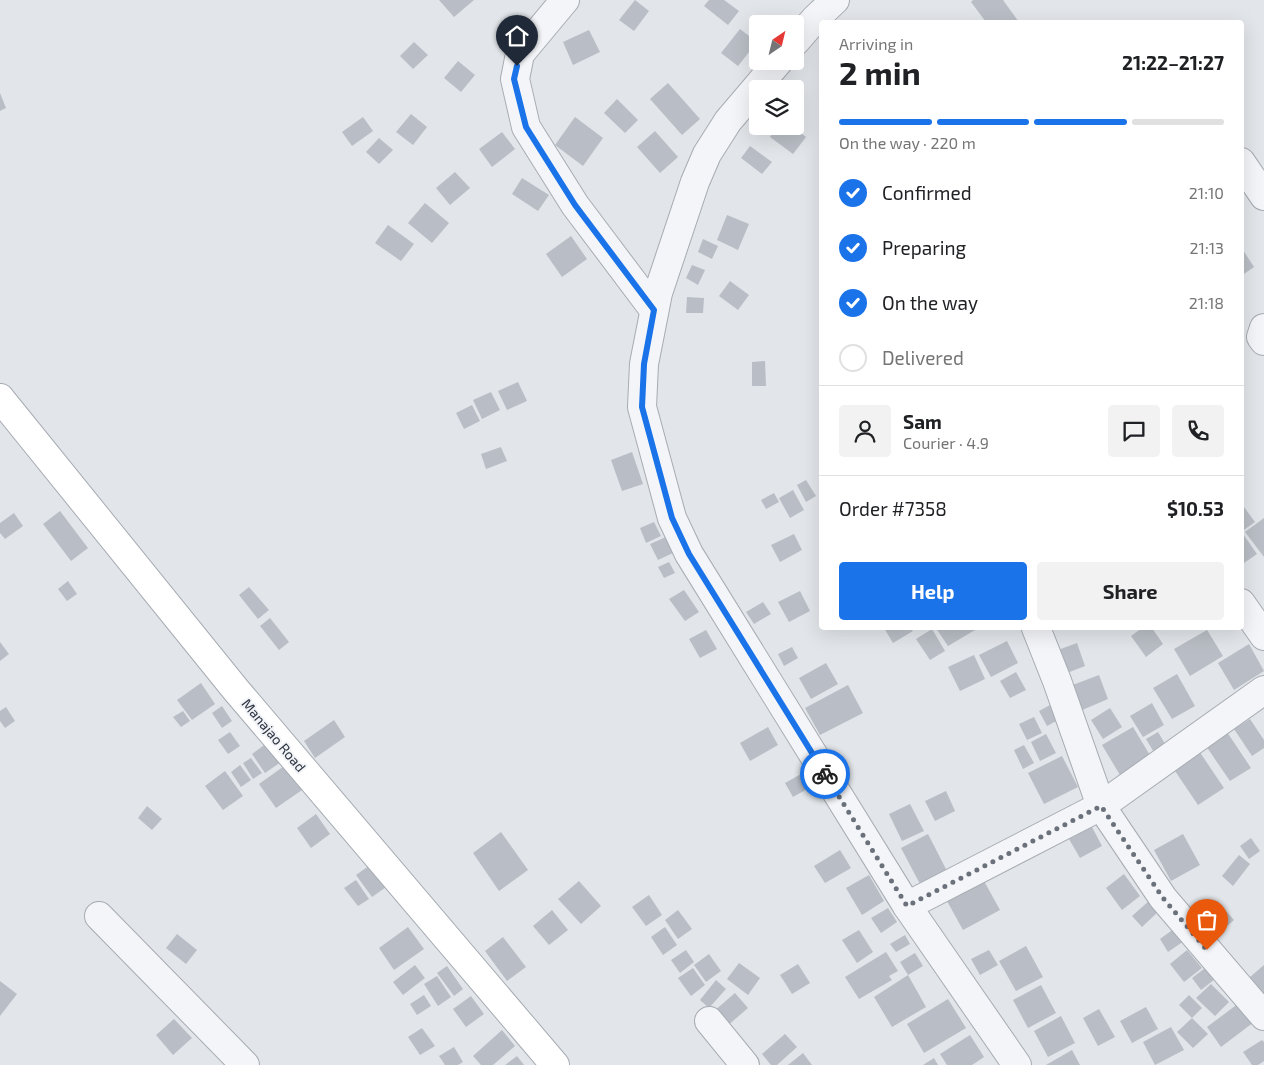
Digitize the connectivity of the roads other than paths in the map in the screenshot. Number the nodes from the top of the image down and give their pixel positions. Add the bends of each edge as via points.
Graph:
1 (565, 0) edge
2 (835, 0) edge
3 (804, 31) edge
4 (770, 70) edge
5 (1244, 166) edge
6 (1264, 196) edge
7 (654, 310) junction
8 (1264, 328) edge
9 (1264, 341) edge
10 (0, 398) edge
11 (1244, 607) edge
12 (1037, 630) edge
13 (1264, 636) edge
14 (1264, 690) edge
15 (1101, 806) junction
16 (907, 906) junction
17 (99, 916) dead end
18 (1264, 1016) edge
19 (709, 1021) dead end
20 (245, 1065) edge
21 (555, 1065) edge
22 (745, 1065) edge
23 (1017, 1065) edge

1 - 7 street via 520,54 514,79 526,127 575,205
2 - 3 street
4 - 7 street via 728,121 707,154
5 - 6 street
7 - 16 street via 644,364 642,407 672,518 689,554
8 - 9 street via 1261,337
10 - 21 street, Manajao Road via 236,690
11 - 13 street
12 - 15 street
14 - 15 street
15 - 16 street
15 - 18 street via 1163,898
16 - 23 street
17 - 20 street
19 - 22 street

